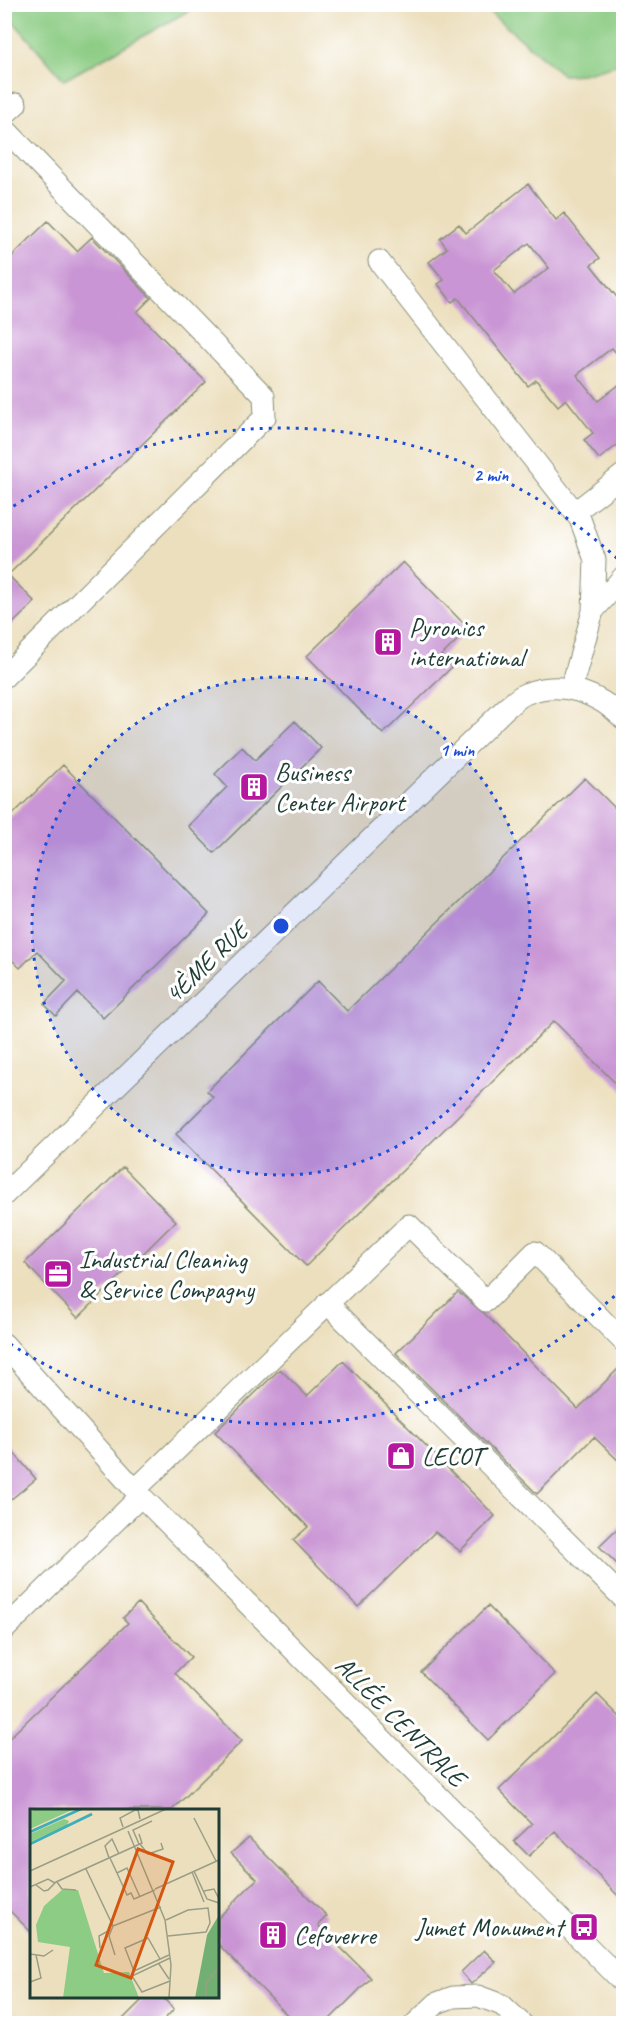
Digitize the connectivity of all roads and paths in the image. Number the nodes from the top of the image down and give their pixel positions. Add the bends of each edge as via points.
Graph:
1 (4, 128) edge
2 (379, 261) dead end
3 (624, 474) edge
4 (574, 512) junction
5 (624, 576) edge
6 (594, 611) junction
7 (4, 676) edge
8 (571, 689) junction
9 (624, 718) edge
10 (4, 1195) edge
11 (327, 1303) junction
12 (624, 1342) edge
13 (4, 1344) edge
14 (138, 1493) junction
15 (624, 1599) edge
16 (4, 1630) edge
17 (624, 1983) edge
18 (416, 2024) edge
19 (522, 2024) edge

1 - 7 street via 264,396 265,417
2 - 4 street
3 - 4 street
4 - 6 street via 595,560
5 - 6 street
6 - 8 street
8 - 9 street, 4ÈME RUE via 594,695
8 - 10 street, 4ÈME RUE via 524,694 506,708
11 - 12 street via 409,1225 486,1300 535,1252
11 - 14 street
11 - 15 street
13 - 14 street, ALLÉE CENTRALE
14 - 16 street
14 - 17 street, ALLÉE CENTRALE
18 - 19 street via 437,2003 453,1997 478,1996 502,2005

